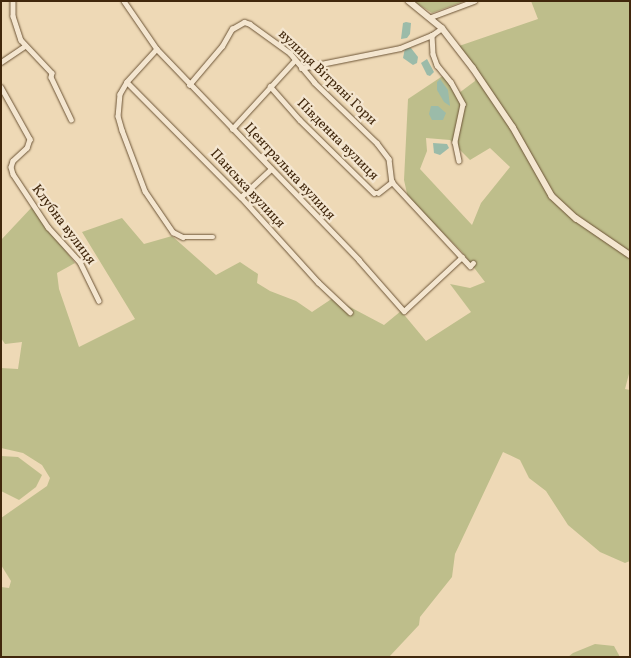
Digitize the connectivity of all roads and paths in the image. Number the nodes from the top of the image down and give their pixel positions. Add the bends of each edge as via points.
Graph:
1 (13, 1) edge
2 (124, 1) edge
3 (409, 1) edge
4 (474, 1) edge
5 (431, 17) junction
6 (442, 28) junction
7 (432, 35) junction
8 (25, 46) junction
9 (157, 49) junction
10 (294, 61) junction
11 (1, 62) edge
12 (301, 68) junction
13 (127, 82) junction
14 (189, 85) junction
15 (1, 86) edge
16 (270, 86) junction
17 (71, 119) dead end
18 (232, 128) junction
19 (459, 161) dead end
20 (271, 168) junction
21 (392, 182) junction
22 (241, 197) junction
23 (213, 237) dead end
24 (630, 255) edge
25 (462, 257) junction
26 (473, 263) dead end
27 (99, 301) dead end
28 (350, 312) dead end

1 - 8 street via 15,24
2 - 9 street, Центральна вулиця
3 - 5 street
4 - 5 street
5 - 6 street
6 - 7 street
6 - 24 street via 513,127 552,196 576,218
7 - 12 street via 384,52
7 - 19 street via 437,65 463,104 455,142
8 - 11 street
8 - 17 street via 52,73
9 - 13 street
9 - 14 street, Центральна вулиця
10 - 12 street, вулиця Вітряні Гори
10 - 14 street, вулиця Вітряні Гори via 284,48 244,22 232,29
10 - 16 street
12 - 21 street, вулиця Вітряні Гори via 368,132 385,153 392,167
13 - 22 street, Панська вулиця
13 - 23 street via 120,94 118,116 145,191 178,236
14 - 18 street, Центральна вулиця
15 - 27 street, Клубна вулиця via 30,140 27,148 13,161 13,174 48,227 80,262
16 - 18 street
16 - 21 street, Південна вулиця via 374,193
18 - 20 street, Центральна вулиця
20 - 22 street
20 - 25 street, Центральна вулиця via 404,311
21 - 25 street, Південна вулиця
22 - 28 street, Панська вулиця via 318,282
25 - 26 street, Південна вулиця via 470,266

